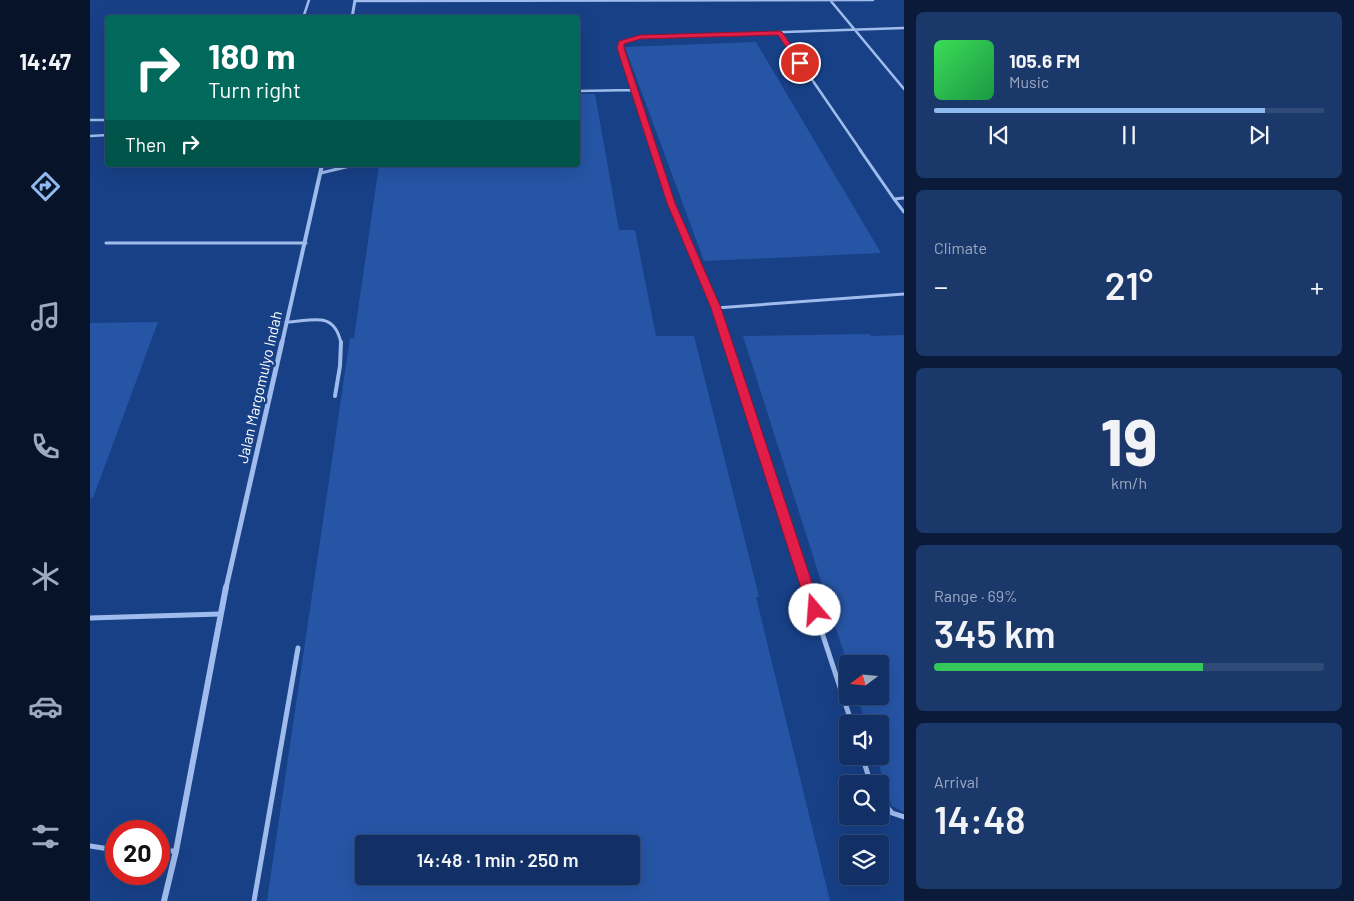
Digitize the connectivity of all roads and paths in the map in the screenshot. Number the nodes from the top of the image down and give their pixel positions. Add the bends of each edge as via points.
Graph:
1 (309, 0) edge
2 (705, 0) edge
3 (830, 0) edge
4 (873, 0) edge
5 (355, 1) edge
6 (304, 15) edge
7 (353, 15) edge
8 (904, 28) edge
9 (857, 30) junction
10 (780, 33) junction
11 (904, 89) edge
12 (633, 90) junction
13 (580, 91) edge
14 (90, 120) edge
15 (105, 120) edge
16 (90, 136) edge
17 (105, 136) edge
18 (322, 167) edge
19 (346, 167) edge
20 (321, 173) junction
21 (904, 198) edge
22 (894, 199) junction
23 (904, 212) edge
24 (306, 242) junction
25 (106, 243) dead end
26 (904, 294) edge
27 (716, 308) junction
28 (286, 322) junction
29 (335, 396) dead end
30 (220, 614) junction
31 (90, 618) edge
32 (298, 648) dead end
33 (849, 715) edge
34 (889, 810) edge
35 (904, 817) edge
36 (90, 846) edge
37 (105, 848) edge
38 (170, 851) edge
39 (176, 851) junction
40 (164, 901) edge
41 (254, 901) edge

1 - 6 lane
2 - 3 lane
2 - 5 lane
3 - 4 lane
3 - 9 lane
5 - 7 street
8 - 9 lane
9 - 10 lane
9 - 11 lane
10 - 12 lane via 629,39 621,43 620,48
10 - 22 lane
12 - 13 lane
12 - 27 lane via 671,203
14 - 15 lane
16 - 17 lane
18 - 20 street, Jalan Margomulyo Indah
19 - 20 lane
20 - 24 street, Jalan Margomulyo Indah
21 - 22 lane
22 - 23 lane
24 - 25 lane
24 - 28 street, Jalan Margomulyo Indah
26 - 27 lane
27 - 33 lane
28 - 29 lane via 326,320 338,329 343,339
28 - 30 street, Jalan Margomulyo Indah
30 - 31 lane
30 - 39 street, Jalan Margomulyo Indah
32 - 41 lane
34 - 35 lane
36 - 37 lane
38 - 39 lane
39 - 40 street, Jalan Margomulyo Indah

